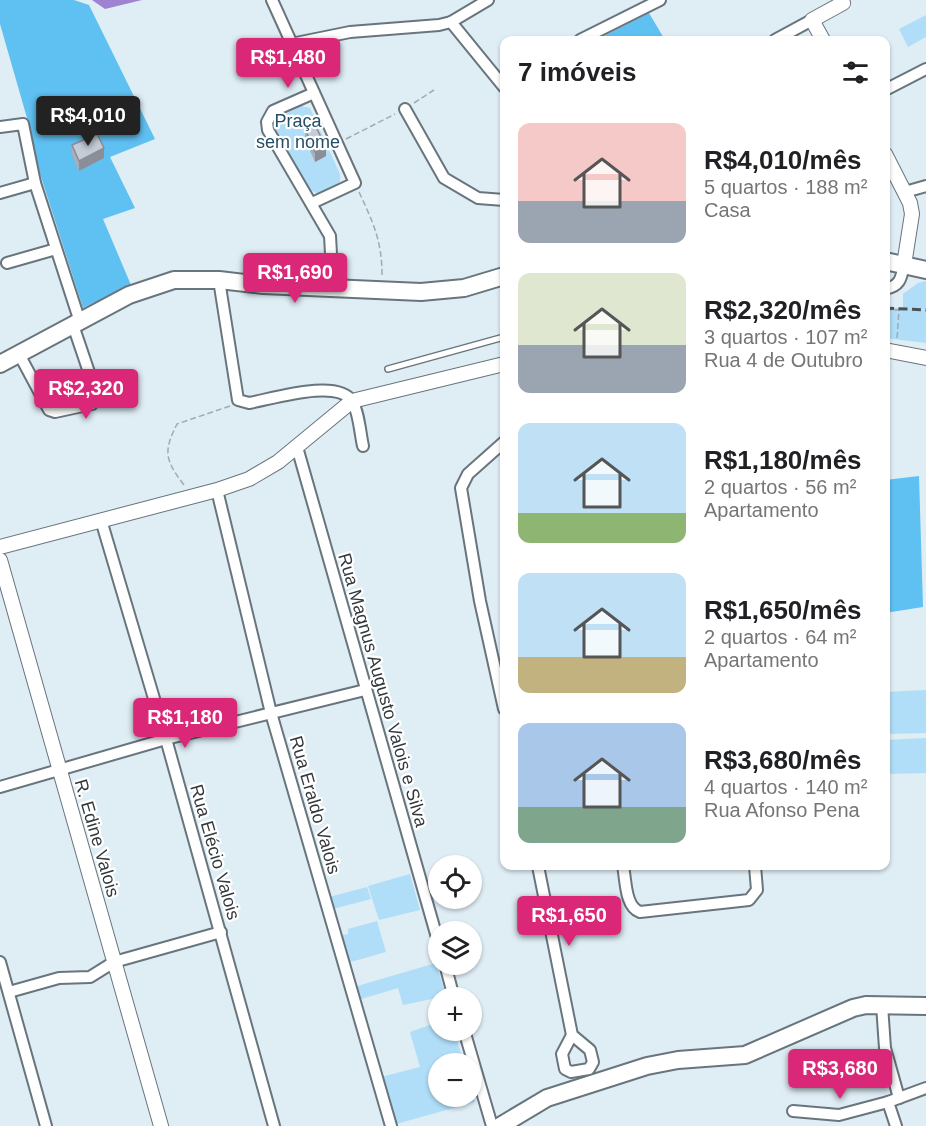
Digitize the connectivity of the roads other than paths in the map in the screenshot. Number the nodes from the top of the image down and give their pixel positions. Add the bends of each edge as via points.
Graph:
1 (272, 0) edge
2 (489, 0) edge
3 (660, 0) edge
4 (845, 1) edge
5 (812, 20) junction
6 (451, 22) junction
7 (588, 36) edge
8 (782, 36) edge
9 (821, 36) edge
10 (291, 44) junction
11 (926, 69) edge
12 (500, 82) edge
13 (890, 87) edge
14 (314, 93) junction
15 (405, 109) road end
16 (0, 127) edge
17 (890, 164) edge
18 (35, 183) junction
19 (926, 186) edge
20 (0, 192) edge
21 (905, 192) junction
22 (500, 200) edge
23 (312, 204) junction
24 (56, 249) junction
25 (890, 262) edge
26 (7, 263) dead end
27 (904, 265) junction
28 (926, 270) edge
29 (500, 277) edge
30 (219, 280) junction
31 (890, 287) edge
32 (333, 289) junction
33 (76, 323) junction
34 (500, 338) edge
35 (890, 351) edge
36 (19, 354) junction
37 (926, 358) edge
38 (0, 364) edge
39 (500, 365) edge
40 (388, 369) dead end
41 (352, 401) junction
42 (363, 446) dead end
43 (500, 446) edge
44 (297, 447) junction
45 (218, 490) junction
46 (101, 520) junction
47 (0, 547) edge
48 (0, 560) edge
49 (500, 689) edge
50 (365, 690) junction
51 (271, 712) junction
52 (166, 739) junction
53 (58, 768) junction
54 (0, 787) edge
55 (539, 870) edge
56 (624, 870) edge
57 (755, 870) edge
58 (432, 921) edge
59 (220, 932) junction
60 (0, 962) edge
61 (114, 962) junction
62 (9, 992) junction
63 (882, 1005) junction
64 (926, 1006) edge
65 (573, 1035) dead end
66 (467, 1041) edge
67 (926, 1088) edge
68 (899, 1098) junction
69 (888, 1102) junction
70 (793, 1111) dead end
71 (46, 1126) edge
72 (161, 1126) edge
73 (274, 1126) edge
74 (391, 1126) edge
75 (492, 1126) edge
76 (500, 1126) edge
77 (896, 1126) edge

1 - 10 street
2 - 6 street
3 - 7 street
4 - 5 street
5 - 8 street
5 - 9 street
6 - 10 street via 406,30 350,32
6 - 12 street
10 - 14 street
11 - 13 street
14 - 23 street via 355,183
14 - 23 street via 273,111 267,122
15 - 22 street via 444,178 478,198
16 - 18 street via 23,124
17 - 21 street
18 - 20 street
18 - 24 street
19 - 21 street
21 - 27 street via 912,214
23 - 32 street via 332,244
24 - 26 street
24 - 33 street
25 - 27 main road
27 - 28 main road
27 - 31 street via 900,282
29 - 32 main road via 447,290
30 - 32 main road
30 - 33 main road via 187,279 153,286
30 - 41 street via 236,396 245,403 333,389
33 - 36 main road
33 - 36 street via 95,390 92,404 49,410
34 - 40 lane
35 - 37 street
36 - 38 main road
39 - 41 street
41 - 42 street
41 - 44 street
43 - 49 street via 464,479 461,499
44 - 45 street via 249,479
44 - 50 street, Rua Magnus Augusto Valois e Silva
45 - 46 street
45 - 51 street, Rua Eraldo Valois
46 - 47 street
46 - 52 street, Rua Elécio Valois
48 - 53 street, R. Edine Valois
50 - 51 street
50 - 58 street, Rua Magnus Augusto Valois e Silva
51 - 52 street
51 - 74 street, Rua Eraldo Valois
52 - 53 street
52 - 59 street, Rua Elécio Valois
53 - 54 street
53 - 61 street, R. Edine Valois
55 - 65 street
56 - 57 street via 630,904 640,912 749,900 757,890
59 - 61 street
59 - 73 street, Rua Elécio Valois
60 - 62 street
61 - 62 street via 90,977 59,978
61 - 72 street, R. Edine Valois
62 - 71 street
63 - 64 main road
63 - 68 street via 885,1048
63 - 76 main road via 839,1012 745,1055 647,1066 547,1098
66 - 75 street
67 - 68 street
68 - 69 street
69 - 70 street via 839,1115
69 - 77 street

